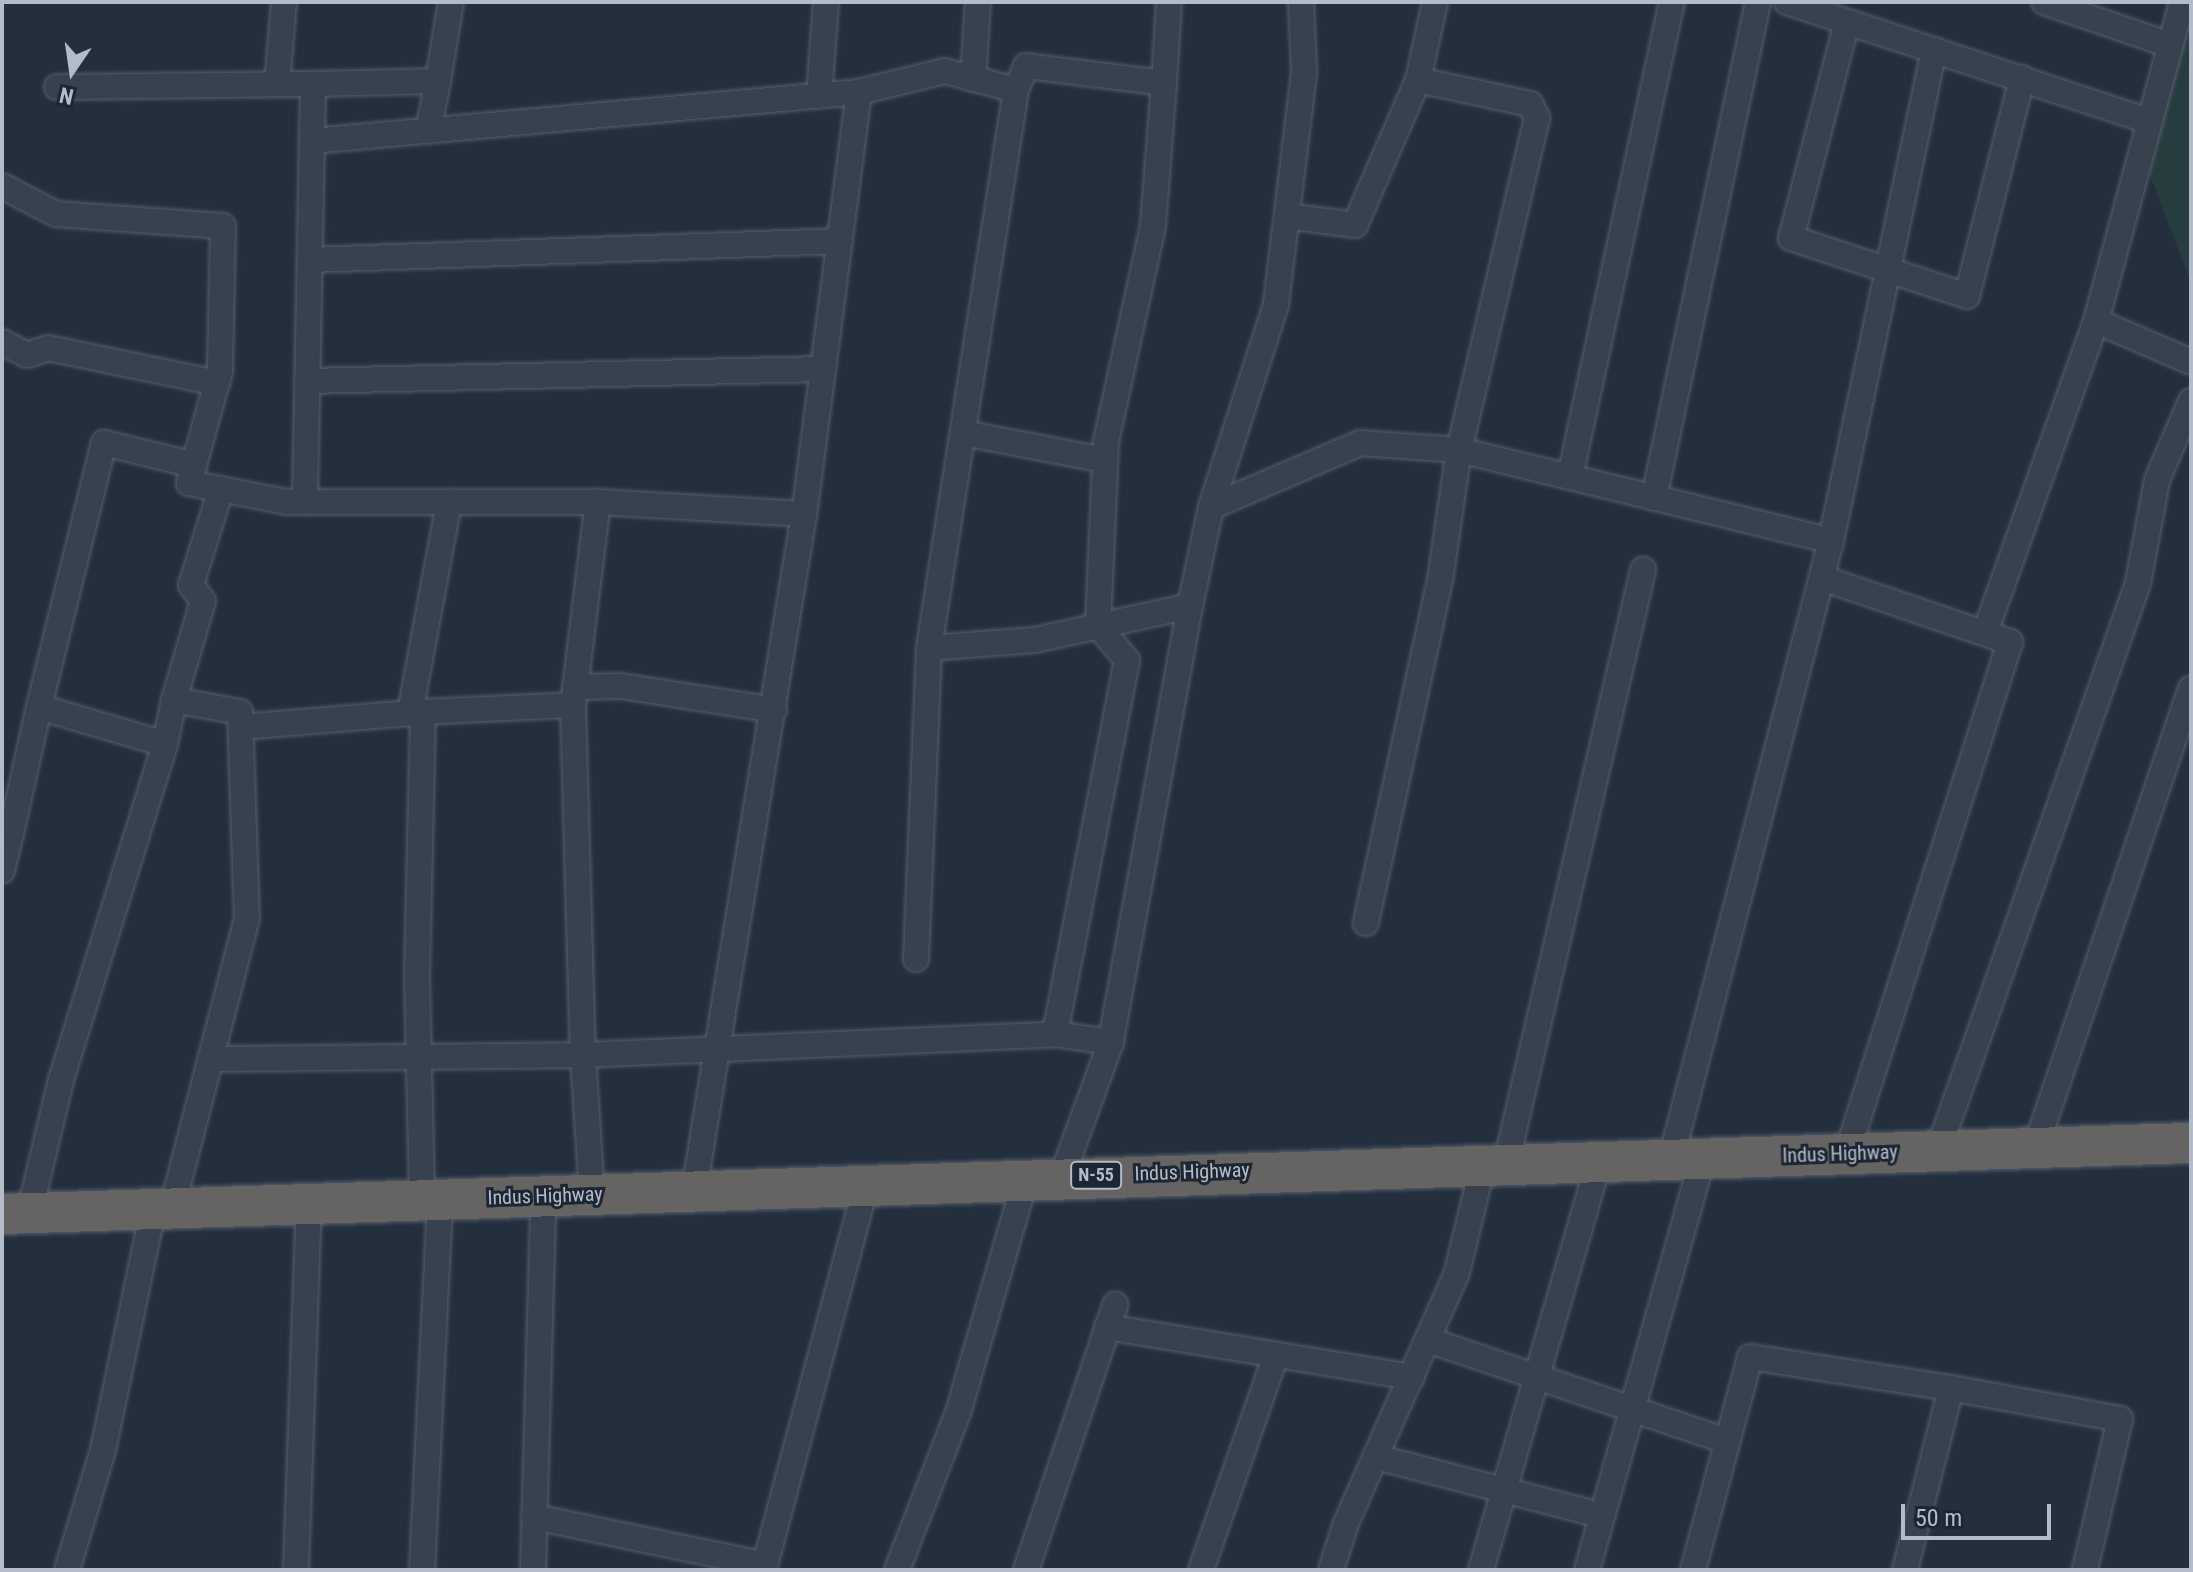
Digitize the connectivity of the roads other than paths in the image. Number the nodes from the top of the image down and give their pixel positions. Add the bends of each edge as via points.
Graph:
1 (284, 2) edge
2 (451, 2) edge
3 (826, 2) edge
4 (978, 2) edge
5 (1169, 2) edge
6 (1301, 2) edge
7 (1435, 2) edge
8 (1672, 2) edge
9 (1758, 2) edge
10 (1787, 2) edge
11 (2044, 2) edge
12 (2182, 2) edge
13 (1847, 22) junction
14 (2170, 45) junction
15 (1934, 50) junction
16 (2022, 78) junction
17 (973, 79) junction
18 (1418, 80) junction
19 (438, 81) junction
20 (1164, 83) junction
21 (277, 84) junction
22 (313, 84) junction
23 (57, 87) dead end
24 (1016, 90) junction
25 (859, 92) junction
26 (819, 96) junction
27 (2150, 121) junction
28 (428, 131) junction
29 (312, 141) junction
30 (2, 186) edge
31 (1287, 216) junction
32 (840, 241) junction
33 (310, 260) junction
34 (1888, 270) junction
35 (2096, 321) junction
36 (2, 342) edge
37 (2191, 362) edge
38 (823, 369) junction
39 (307, 381) junction
40 (217, 383) junction
41 (2191, 401) edge
42 (963, 433) junction
43 (1459, 450) junction
44 (1105, 460) junction
45 (194, 465) junction
46 (1570, 477) junction
47 (221, 489) junction
48 (1654, 498) junction
49 (305, 502) junction
50 (449, 502) junction
51 (598, 502) junction
52 (1211, 507) junction
53 (804, 514) junction
54 (1831, 541) junction
55 (1643, 570) dead end
56 (1822, 578) junction
57 (1190, 606) junction
58 (1098, 626) junction
59 (1985, 633) junction
60 (929, 648) junction
61 (2191, 689) edge
62 (574, 696) junction
63 (174, 700) junction
64 (39, 707) junction
65 (774, 710) junction
66 (417, 713) junction
67 (241, 727) junction
68 (165, 744) junction
69 (7, 827) edge
70 (2, 871) edge
71 (1366, 923) dead end
72 (916, 959) dead end
73 (1055, 1034) junction
74 (1111, 1042) junction
75 (720, 1051) junction
76 (583, 1055) junction
77 (422, 1056) junction
78 (210, 1059) junction
79 (2191, 1143) edge
80 (1938, 1151) junction
81 (1847, 1153) junction
82 (2018, 1156) junction
83 (2191, 1164) edge
84 (1684, 1168) junction
85 (1466, 1175) junction
86 (1062, 1176) junction
87 (1251, 1181) junction
88 (1593, 1182) junction
89 (694, 1191) junction
90 (592, 1195) junction
91 (881, 1197) junction
92 (764, 1198) junction
93 (1020, 1198) junction
94 (430, 1210) junction
95 (543, 1217) junction
96 (160, 1218) junction
97 (11, 1221) edge
98 (308, 1223) junction
99 (1428, 1340) junction
100 (1276, 1355) junction
101 (1535, 1376) junction
102 (1412, 1377) junction
103 (1951, 1388) junction
104 (1630, 1408) junction
105 (1727, 1441) junction
106 (1376, 1457) junction
107 (1503, 1490) junction
108 (1601, 1515) junction
109 (534, 1517) junction
110 (764, 1568) edge
111 (1335, 1569) edge
112 (67, 1570) edge
113 (296, 1570) edge
114 (422, 1570) edge
115 (533, 1570) edge
116 (897, 1570) edge
117 (1026, 1570) edge
118 (1201, 1570) edge
119 (1481, 1570) edge
120 (1587, 1570) edge
121 (1693, 1570) edge
122 (1905, 1570) edge
123 (2085, 1570) edge

1 - 21 street
2 - 19 street
3 - 26 street
4 - 17 street
5 - 20 street
6 - 31 street via 1304,71
7 - 18 street
8 - 46 street
9 - 48 street
10 - 13 street
11 - 14 street
12 - 14 street
13 - 15 street
13 - 34 street via 1791,238
14 - 27 street
15 - 16 street
15 - 34 street
16 - 27 street
16 - 34 street via 1967,296
17 - 24 street
17 - 25 street via 945,71
18 - 31 street via 1355,225
18 - 43 street via 1530,104 1537,118
19 - 22 street
19 - 28 street
20 - 24 street via 1026,66
20 - 44 street via 1153,226
21 - 22 street
21 - 23 street
22 - 29 street
24 - 42 street
25 - 26 street
25 - 32 street
26 - 28 street
27 - 35 street
28 - 29 street
29 - 33 street
30 - 40 street via 56,214 223,226
31 - 52 street via 1276,304
32 - 33 street
32 - 38 street
33 - 39 street
34 - 54 street
35 - 37 street
35 - 59 street
36 - 40 street via 27,355 48,348
38 - 39 street
38 - 53 street
39 - 49 street
40 - 45 street
41 - 80 street via 2157,480 2138,583
42 - 44 street
42 - 60 street
43 - 46 street
43 - 52 street via 1360,443
43 - 71 street via 1440,580
44 - 58 street
45 - 47 street via 189,483
45 - 64 street via 104,443
46 - 48 street
47 - 49 street
47 - 63 street via 191,585 203,601
48 - 54 street
49 - 50 street
50 - 51 street
50 - 66 street
51 - 53 street
51 - 62 street
52 - 57 street
53 - 65 street
54 - 56 street
55 - 85 street
56 - 59 street
56 - 84 street
57 - 58 street
57 - 74 street
58 - 60 street via 1035,640
58 - 73 street via 1127,660
59 - 81 street via 2010,642
60 - 72 street
61 - 82 street
62 - 65 street via 621,686
62 - 66 street
62 - 76 street
63 - 67 street via 240,712
63 - 68 street
64 - 68 street
64 - 69 street
65 - 75 street
66 - 67 street
66 - 77 street
67 - 78 street via 247,918
68 - 97 street via 61,1080
69 - 70 street
73 - 74 street
73 - 75 street
74 - 86 street
75 - 76 street
75 - 89 street
76 - 77 street
76 - 90 street
77 - 78 street
77 - 94 street
78 - 96 street
79 - 82 highway, Indus Highway / N-55
80 - 81 highway, Indus Highway / N-55
80 - 82 highway, Indus Highway / N-55
81 - 84 highway, Indus Highway / N-55
82 - 83 highway, Indus Highway / N-55
82 - 84 highway, Indus Highway / N-55
84 - 85 highway, Indus Highway / N-55
84 - 88 highway, Indus Highway / N-55
84 - 104 street
85 - 87 highway, Indus Highway / N-55
85 - 88 highway, Indus Highway / N-55
85 - 99 street via 1457,1272
86 - 87 highway, Indus Highway / N-55
86 - 91 highway, Indus Highway / N-55
87 - 93 highway, Indus Highway / N-55
88 - 101 street
89 - 90 highway, Indus Highway / N-55
89 - 92 highway, Indus Highway / N-55
90 - 94 highway, Indus Highway / N-55
91 - 92 highway, Indus Highway / N-55
91 - 93 highway, Indus Highway / N-55
91 - 110 street
92 - 95 highway, Indus Highway / N-55
93 - 116 street via 958,1413
94 - 95 highway, Indus Highway / N-55
94 - 96 highway, Indus Highway / N-55
94 - 98 highway, Indus Highway / N-55
94 - 114 street
95 - 109 street
96 - 97 highway, Indus Highway / N-55
96 - 98 highway, Indus Highway / N-55
96 - 112 street via 103,1450
98 - 113 street
99 - 101 street
99 - 102 street
100 - 102 street
100 - 117 street via 1111,1316
100 - 118 street
101 - 104 street
101 - 107 street
102 - 106 street
103 - 105 street via 1750,1357
103 - 122 street
103 - 123 street via 2120,1419
104 - 105 street
104 - 108 street
105 - 121 street
106 - 107 street
106 - 111 street
107 - 108 street
107 - 119 street
108 - 120 street
109 - 110 street
109 - 115 street

